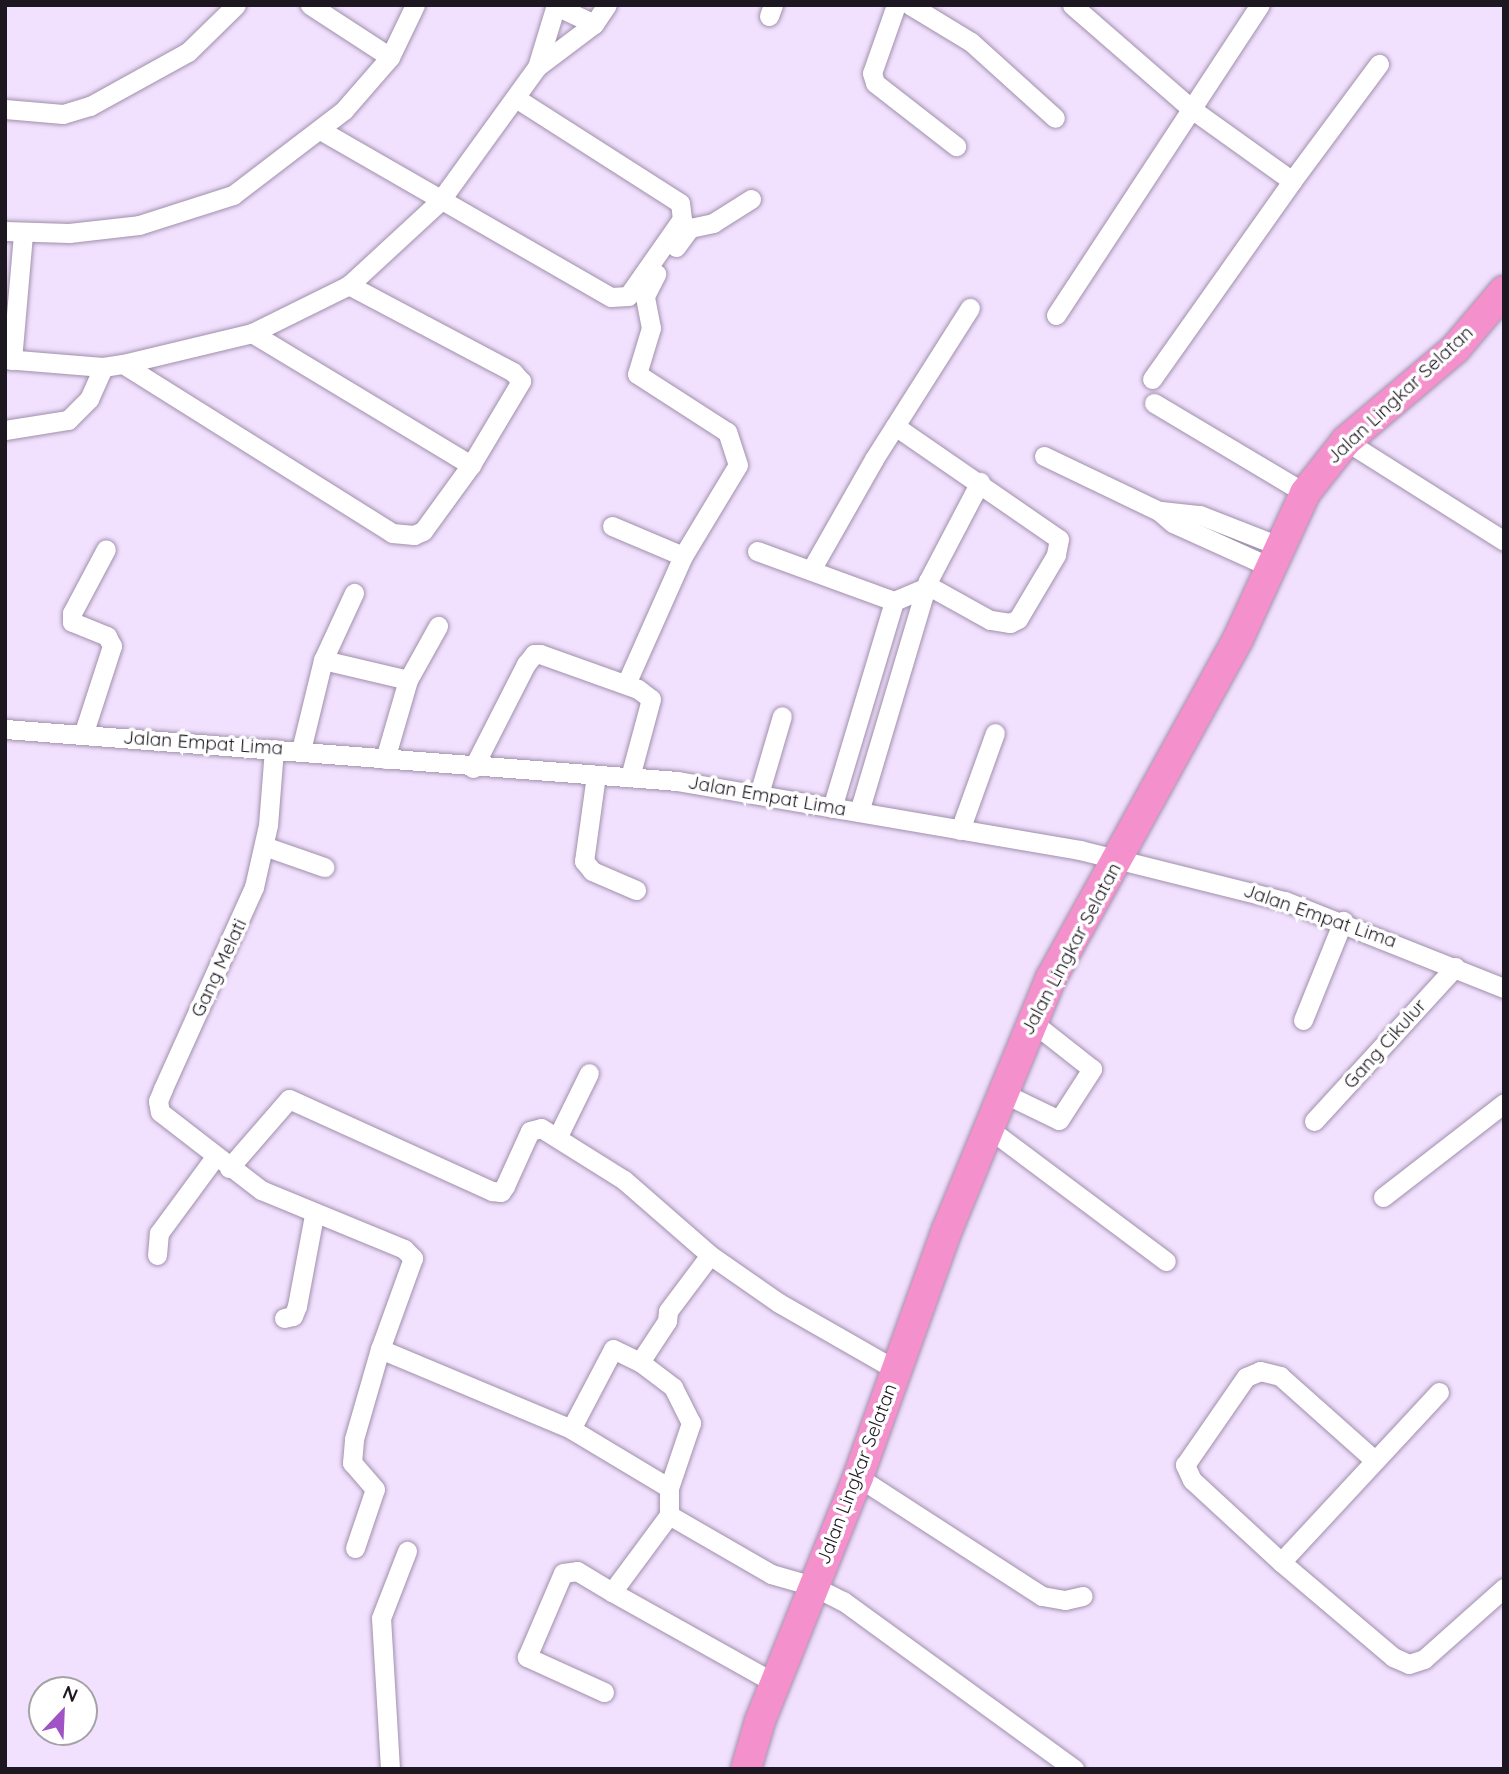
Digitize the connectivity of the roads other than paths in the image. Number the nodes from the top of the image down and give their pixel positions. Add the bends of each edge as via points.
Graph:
1 (236, 5) edge
2 (310, 5) edge
3 (415, 5) edge
4 (607, 5) edge
5 (896, 5) edge
6 (910, 5) edge
7 (1072, 5) edge
8 (556, 6) edge
9 (1254, 8) edge
10 (594, 24) junction
11 (390, 57) junction
12 (1379, 64) dead end
13 (537, 67) junction
14 (516, 98) junction
15 (5, 109) edge
16 (1193, 110) junction
17 (1055, 118) dead end
18 (323, 131) junction
19 (956, 146) dead end
20 (1292, 181) junction
21 (751, 200) dead end
22 (440, 201) junction
23 (14, 232) edge
24 (349, 285) junction
25 (1504, 291) edge
26 (970, 308) dead end
27 (1056, 315) dead end
28 (252, 333) junction
29 (9, 359) edge
30 (123, 364) junction
31 (103, 367) junction
32 (1152, 379) dead end
33 (1154, 403) dead end
34 (895, 426) junction
35 (5, 430) edge
36 (1346, 441) junction
37 (1044, 456) dead end
38 (471, 465) junction
39 (980, 482) junction
40 (1305, 493) junction
41 (612, 526) dead end
42 (1504, 541) edge
43 (106, 549) dead end
44 (757, 551) dead end
45 (683, 556) junction
46 (1275, 556) junction
47 (811, 570) junction
48 (929, 586) junction
49 (354, 593) dead end
50 (894, 601) junction
51 (438, 626) dead end
52 (323, 660) junction
53 (408, 680) junction
54 (626, 684) junction
55 (782, 716) dead end
56 (5, 729) edge
57 (995, 733) dead end
58 (83, 734) junction
59 (274, 749) junction
60 (301, 750) junction
61 (385, 759) junction
62 (473, 768) junction
63 (596, 775) junction
64 (631, 776) junction
65 (759, 794) junction
66 (832, 808) junction
67 (859, 812) junction
68 (960, 830) junction
69 (264, 846) junction
70 (1118, 859) junction
71 (324, 867) dead end
72 (635, 890) dead end
73 (1343, 921) junction
74 (1455, 967) junction
75 (1504, 988) edge
76 (1303, 1020) dead end
77 (1031, 1021) junction
78 (589, 1073) dead end
79 (1001, 1092) junction
80 (1504, 1103) edge
81 (1314, 1121) dead end
82 (988, 1128) junction
83 (558, 1136) junction
84 (222, 1162) junction
85 (1382, 1197) dead end
86 (314, 1215) junction
87 (157, 1255) dead end
88 (710, 1255) junction
89 (1166, 1261) dead end
90 (284, 1318) dead end
91 (380, 1349) junction
92 (640, 1362) junction
93 (896, 1370) junction
94 (1439, 1392) dead end
95 (571, 1429) junction
96 (1373, 1459) junction
97 (858, 1477) junction
98 (669, 1488) junction
99 (669, 1515) junction
100 (355, 1548) dead end
101 (407, 1551) dead end
102 (1281, 1562) junction
103 (814, 1586) junction
104 (1504, 1588) edge
105 (612, 1591) junction
106 (1083, 1596) dead end
107 (775, 1683) junction
108 (604, 1692) dead end
109 (390, 1769) edge
110 (747, 1769) edge
111 (1074, 1769) edge

1 - 15 street via 188,52 90,106 63,114
2 - 11 street
3 - 11 street
4 - 10 street
5 - 19 street via 872,73 876,83
6 - 17 street via 971,41
7 - 16 street
8 - 10 street
8 - 13 street
9 - 16 street
10 - 13 street
11 - 18 street
12 - 20 street
13 - 14 street
14 - 22 street
14 - 22 street via 680,203 682,219 630,293 622,299 611,297
16 - 20 street
16 - 27 street
18 - 22 street
18 - 23 street via 233,195 192,212 139,225
20 - 32 street
21 - 45 street via 713,223 690,228 645,296 651,328 637,374 727,432 738,465
22 - 24 street
23 - 29 street
24 - 28 street
24 - 38 street via 513,372 521,381
25 - 36 highway, Jalan Lingkar Selatan via 1455,349
26 - 34 street
28 - 30 street
28 - 38 street
29 - 31 street
30 - 31 street
30 - 38 street via 392,533 423,531
31 - 35 street via 89,399 68,420
33 - 40 street
34 - 39 street
34 - 47 street
36 - 40 highway, Jalan Lingkar Selatan
36 - 42 street
37 - 46 street via 1160,511 1200,515
39 - 48 street via 931,572
39 - 48 street via 1053,532 1061,547 1018,619 1010,624 990,620
40 - 46 highway, Jalan Lingkar Selatan
41 - 45 street
43 - 58 street via 72,613 72,622 107,636 112,646
44 - 47 street
45 - 54 street
46 - 70 highway, Jalan Lingkar Selatan via 1238,639
47 - 50 street
48 - 50 street
48 - 67 street
49 - 52 street
50 - 66 street
51 - 53 street
52 - 53 street
52 - 60 street
53 - 61 street
54 - 62 street via 534,654
54 - 64 street via 651,699
55 - 65 street
56 - 58 street, Jalan Empat Lima
57 - 68 street
58 - 59 street, Jalan Empat Lima
59 - 60 street, Jalan Empat Lima
59 - 69 street, Gang Melati
60 - 61 street, Jalan Empat Lima
61 - 62 street, Jalan Empat Lima
62 - 63 street, Jalan Empat Lima
63 - 64 street, Jalan Empat Lima
63 - 72 street via 584,862 592,871
64 - 65 street, Jalan Empat Lima
65 - 66 street, Jalan Empat Lima
66 - 67 street, Jalan Empat Lima
67 - 68 street, Jalan Empat Lima
68 - 70 street, Jalan Empat Lima
69 - 71 street
69 - 84 street, Gang Melati via 246,911 158,1101 160,1112
70 - 73 street, Jalan Empat Lima
70 - 77 highway, Jalan Lingkar Selatan
73 - 74 street, Jalan Empat Lima
73 - 76 street
74 - 75 street, Jalan Empat Lima
74 - 81 street, Gang Cikulur
77 - 79 highway, Jalan Lingkar Selatan
77 - 79 street via 1092,1069 1059,1120
78 - 83 street
79 - 82 highway, Jalan Lingkar Selatan
80 - 85 street
82 - 89 street
82 - 93 highway, Jalan Lingkar Selatan
83 - 84 street via 536,1127 530,1131 505,1186 501,1192 492,1191 289,1099
83 - 88 street via 624,1180
84 - 86 street, Gang Melati via 261,1190
84 - 87 street via 159,1233
86 - 90 street via 297,1306 293,1316
86 - 91 street, Gang Melati via 404,1249 413,1258
88 - 92 street via 668,1311 667,1321
88 - 93 street via 779,1303
91 - 95 street
91 - 100 street via 354,1439 352,1463 375,1489
92 - 95 street via 613,1349
92 - 98 street via 673,1387 691,1423
93 - 97 highway, Jalan Lingkar Selatan
94 - 96 street
95 - 98 street
96 - 102 street
96 - 102 street via 1280,1376 1260,1371 1245,1377 1185,1465 1192,1480
97 - 103 highway, Jalan Lingkar Selatan
97 - 106 street via 1042,1596 1065,1600
98 - 99 street
99 - 103 street via 771,1574
99 - 105 street
101 - 109 street via 380,1618
102 - 104 street via 1393,1657 1409,1664 1424,1659
103 - 107 highway, Jalan Lingkar Selatan
103 - 111 street via 939,1667
105 - 107 street
105 - 108 street via 577,1571 563,1573 527,1657
107 - 110 highway, Jalan Lingkar Selatan

